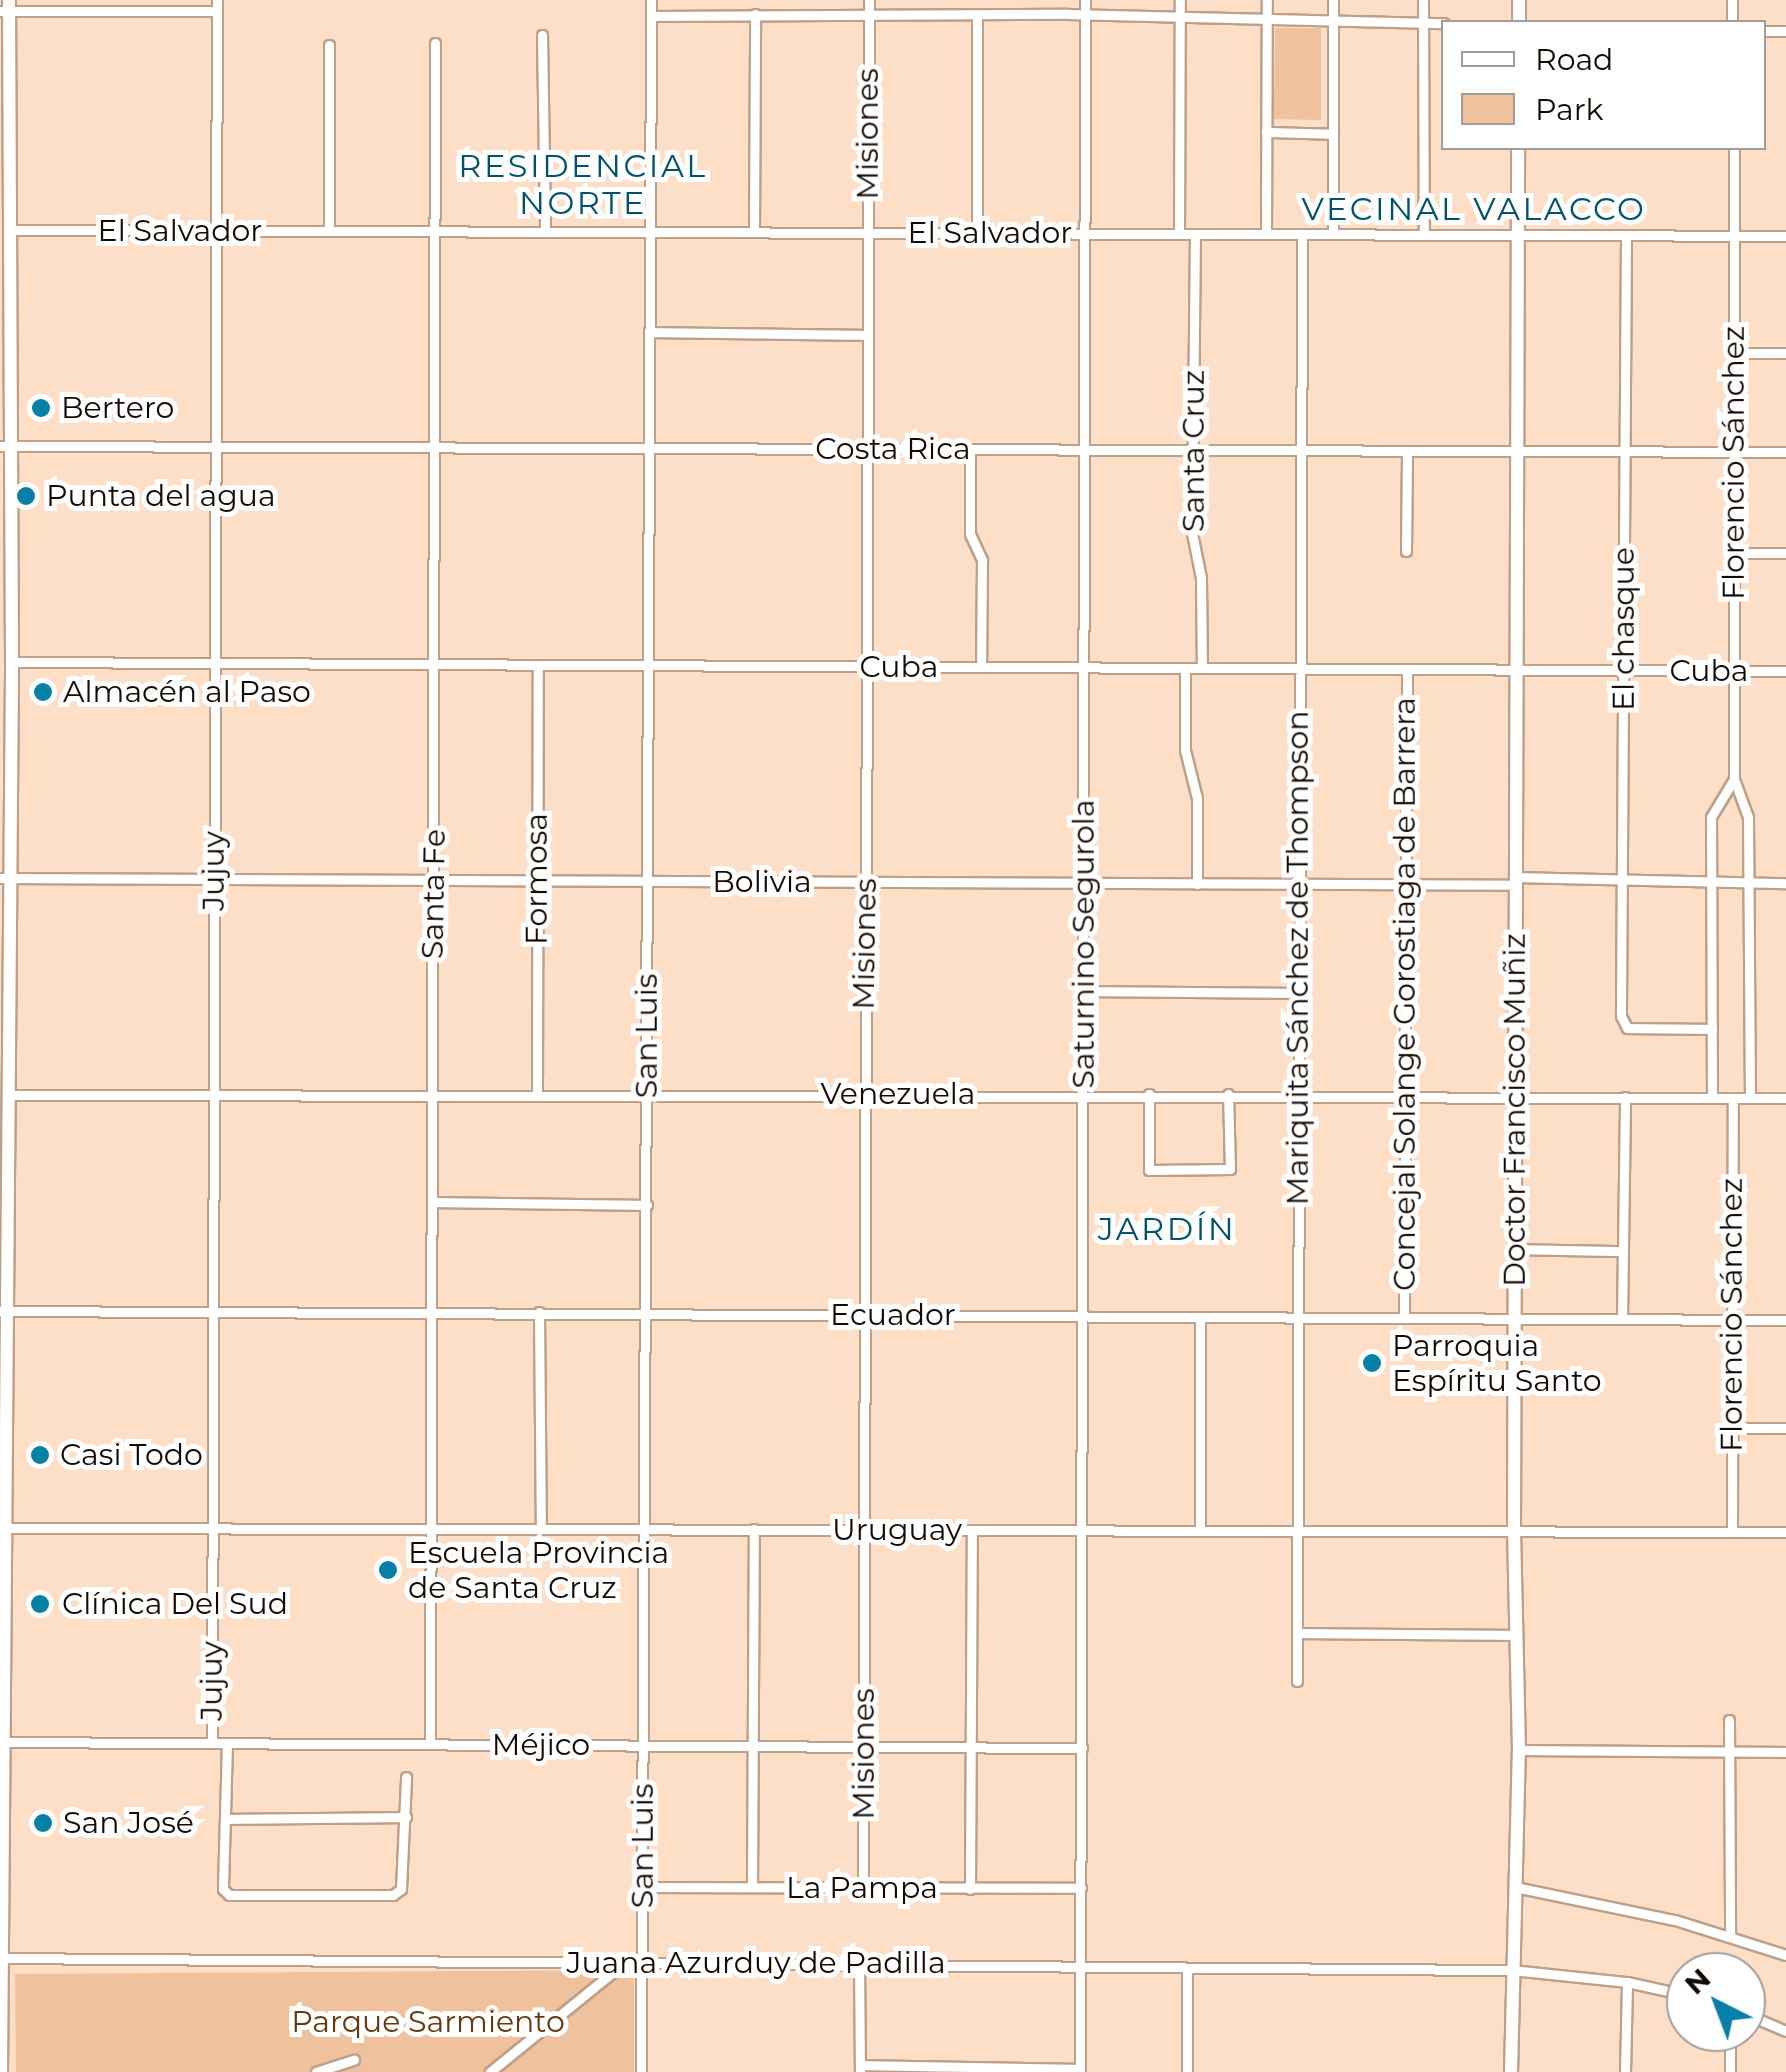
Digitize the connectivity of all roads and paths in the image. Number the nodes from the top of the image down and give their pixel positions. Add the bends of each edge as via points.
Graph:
1 (651, 0) edge
2 (869, 0) edge
3 (1084, 0) edge
4 (1180, 0) edge
5 (1267, 0) edge
6 (1333, 0) edge
7 (1423, 0) edge
8 (217, 6) edge
9 (6, 8) edge
10 (869, 13) junction
11 (754, 14) junction
12 (1084, 14) junction
13 (978, 15) junction
14 (651, 16) junction
15 (1180, 18) junction
16 (1267, 20) junction
17 (1334, 21) junction
18 (1423, 22) junction
19 (1441, 23) edge
20 (542, 35) dead end
21 (436, 43) dead end
22 (329, 45) dead end
23 (1266, 132) junction
24 (1333, 134) junction
25 (1518, 150) edge
26 (1734, 150) edge
27 (14, 230) junction
28 (216, 231) junction
29 (328, 231) junction
30 (438, 232) junction
31 (545, 232) junction
32 (651, 232) junction
33 (754, 232) junction
34 (868, 233) junction
35 (977, 233) junction
36 (1086, 234) junction
37 (1179, 234) junction
38 (1195, 234) junction
39 (1266, 234) junction
40 (1302, 234) junction
41 (1333, 234) junction
42 (1424, 234) junction
43 (1518, 235) junction
44 (1626, 235) junction
45 (1736, 236) junction
46 (1786, 236) edge
47 (650, 332) junction
48 (867, 335) junction
49 (1734, 353) junction
50 (1786, 353) edge
51 (5, 446) edge
52 (216, 446) junction
53 (436, 447) junction
54 (650, 448) junction
55 (867, 449) junction
56 (970, 449) junction
57 (1085, 450) junction
58 (1192, 451) junction
59 (1300, 451) junction
60 (1407, 451) junction
61 (1516, 452) junction
62 (1625, 452) junction
63 (1734, 452) junction
64 (1786, 452) edge
65 (1406, 551) dead end
66 (1734, 553) junction
67 (1786, 554) edge
68 (12, 662) junction
69 (215, 663) junction
70 (435, 664) junction
71 (538, 665) junction
72 (649, 665) junction
73 (867, 666) junction
74 (981, 667) junction
75 (1084, 668) junction
76 (1186, 668) junction
77 (1202, 668) junction
78 (1299, 669) junction
79 (1406, 669) junction
80 (1516, 670) junction
81 (1624, 670) junction
82 (1734, 671) junction
83 (1786, 671) edge
84 (1734, 779) junction
85 (4, 878) edge
86 (214, 880) junction
87 (434, 880) junction
88 (1622, 880) junction
89 (537, 881) junction
90 (648, 881) junction
91 (1515, 881) junction
92 (1711, 881) junction
93 (866, 882) junction
94 (1750, 882) junction
95 (1786, 882) edge
96 (1084, 883) junction
97 (1198, 884) junction
98 (1299, 884) junction
99 (1406, 885) junction
100 (1084, 992) junction
101 (1299, 993) junction
102 (1712, 1029) junction
103 (432, 1094) junction
104 (537, 1094) junction
105 (646, 1094) junction
106 (862, 1094) junction
107 (1084, 1094) junction
108 (1149, 1094) junction
109 (1228, 1094) junction
110 (1298, 1094) junction
111 (9, 1095) junction
112 (1404, 1095) junction
113 (214, 1096) junction
114 (1515, 1096) junction
115 (1624, 1097) junction
116 (1712, 1098) junction
117 (1733, 1098) junction
118 (1750, 1098) junction
119 (1786, 1098) edge
120 (433, 1202) junction
121 (647, 1205) junction
122 (1514, 1249) junction
123 (1623, 1251) junction
124 (214, 1310) junction
125 (4, 1312) edge
126 (430, 1312) junction
127 (539, 1312) junction
128 (644, 1313) junction
129 (863, 1314) junction
130 (1083, 1316) junction
131 (1200, 1316) junction
132 (1297, 1317) junction
133 (1404, 1318) junction
134 (1514, 1318) junction
135 (1622, 1319) junction
136 (1732, 1320) junction
137 (1786, 1320) edge
138 (1732, 1428) junction
139 (1786, 1428) edge
140 (7, 1528) junction
141 (213, 1528) junction
142 (430, 1528) junction
143 (541, 1528) junction
144 (644, 1528) junction
145 (754, 1529) junction
146 (865, 1530) junction
147 (972, 1530) junction
148 (1514, 1530) junction
149 (1082, 1531) junction
150 (1200, 1532) junction
151 (1298, 1532) junction
152 (1732, 1532) junction
153 (1786, 1532) edge
154 (1297, 1633) junction
155 (1515, 1635) junction
156 (1297, 1681) dead end
157 (1729, 1720) dead end
158 (1, 1742) edge
159 (212, 1743) junction
160 (227, 1743) junction
161 (430, 1744) junction
162 (643, 1745) junction
163 (754, 1746) junction
164 (864, 1746) junction
165 (970, 1747) junction
166 (1082, 1748) junction
167 (1519, 1750) junction
168 (1728, 1752) junction
169 (1786, 1752) edge
170 (406, 1777) dead end
171 (406, 1818) junction
172 (225, 1819) junction
173 (644, 1887) junction
174 (1515, 1887) junction
175 (752, 1888) junction
176 (863, 1888) junction
177 (970, 1888) junction
178 (1080, 1888) junction
179 (1730, 1937) junction
180 (1786, 1955) edge
181 (1, 1958) edge
182 (859, 1962) junction
183 (624, 1963) junction
184 (642, 1964) junction
185 (1080, 1967) junction
186 (1187, 1968) junction
187 (1512, 1970) junction
188 (1627, 1982) junction
189 (1666, 1991) edge
190 (354, 2060) dead end
191 (860, 2069) edge
192 (1080, 2070) edge
193 (0, 2072) edge
194 (316, 2072) edge
195 (490, 2072) edge
196 (642, 2072) edge
197 (1187, 2072) edge
198 (1511, 2072) edge
199 (1625, 2072) edge

1 - 14 street, San Luis
2 - 10 street, Misiones
3 - 12 street, Saturnino Segurola
4 - 15 street
5 - 16 street
6 - 17 street
7 - 18 street
8 - 9 street
8 - 28 street, Jujuy
9 - 27 main road
10 - 11 street
10 - 13 street
10 - 34 street, Misiones
11 - 14 street
11 - 33 street
12 - 13 street
12 - 15 street
12 - 36 street, Saturnino Segurola
13 - 35 street
14 - 32 street, San Luis
15 - 16 street
15 - 37 street
16 - 17 street
16 - 23 street
17 - 18 street
17 - 24 street
18 - 19 street
18 - 42 street
20 - 31 street
21 - 30 street, Santa Fe
22 - 29 street
23 - 24 street
23 - 39 street
24 - 41 street
25 - 43 main road, Doctor Francisco Muñiz
26 - 45 street, Florencio Sánchez
27 - 28 street, El Salvador
27 - 51 main road
28 - 29 street, El Salvador
28 - 52 street, Jujuy
29 - 30 street, El Salvador
30 - 31 street, El Salvador
30 - 53 street, Santa Fe
31 - 32 street, El Salvador
32 - 33 street, El Salvador
32 - 47 street, San Luis
33 - 34 street, El Salvador
34 - 35 street, El Salvador
34 - 48 street, Misiones
35 - 36 street, El Salvador
36 - 37 street, El Salvador
36 - 57 street, Saturnino Segurola
37 - 38 street, El Salvador
38 - 39 street, El Salvador
38 - 58 street, Santa Cruz
39 - 40 street, El Salvador
40 - 41 street, El Salvador
40 - 59 street, Mariquita Sánchez de Thompson
41 - 42 street, El Salvador
42 - 43 street, El Salvador
43 - 44 street, El Salvador
43 - 61 main road, Doctor Francisco Muñiz
44 - 45 street, El Salvador
44 - 62 street, El chasque
45 - 46 street, El Salvador
45 - 49 street, Florencio Sánchez
47 - 48 street
47 - 54 street, San Luis
48 - 55 street, Misiones
49 - 50 street
49 - 63 street, Florencio Sánchez
51 - 52 street, Costa Rica
51 - 68 main road
52 - 53 street, Costa Rica
52 - 69 street, Jujuy
53 - 54 street, Costa Rica
53 - 70 street, Santa Fe
54 - 55 street, Costa Rica
54 - 72 street, San Luis
55 - 56 street, Costa Rica
55 - 73 street, Misiones
56 - 57 street, Costa Rica
56 - 74 street via 970,534 982,560
57 - 58 street, Costa Rica
57 - 75 street, Saturnino Segurola
58 - 59 street, Costa Rica
58 - 77 street, Santa Cruz
59 - 60 street, Costa Rica
59 - 78 street, Mariquita Sánchez de Thompson
60 - 61 street, Costa Rica
60 - 65 street
61 - 62 street, Costa Rica
61 - 80 main road, Doctor Francisco Muñiz
62 - 63 street, Costa Rica
62 - 81 street, El chasque
63 - 64 street, Costa Rica
63 - 66 street, Florencio Sánchez
66 - 67 street
66 - 82 street, Florencio Sánchez
68 - 69 street, Cuba
68 - 85 main road
69 - 70 street, Cuba
69 - 86 street, Jujuy
70 - 71 street, Cuba
70 - 87 street, Santa Fe
71 - 72 street, Cuba
71 - 89 street, Formosa
72 - 73 street, Cuba
72 - 90 street, San Luis
73 - 74 street, Cuba
73 - 93 street, Misiones
74 - 75 street, Cuba
75 - 76 street, Cuba
75 - 96 street, Saturnino Segurola
76 - 77 street, Cuba
76 - 97 street via 1185,750 1197,798
77 - 78 street, Cuba
78 - 79 street, Cuba
78 - 98 street, Mariquita Sánchez de Thompson
79 - 80 street, Cuba
79 - 99 street, Concejal Solange Gorostiaga de Barrera
80 - 81 street, Cuba
80 - 91 main road, Doctor Francisco Muñiz
81 - 82 street, Cuba
81 - 88 street, El chasque
82 - 83 street, Cuba
82 - 84 street, Florencio Sánchez
84 - 92 street, Florencio Sánchez via 1712,818
84 - 94 street, Florencio Sánchez via 1748,817
85 - 86 street, Bolivia
85 - 111 main road
86 - 87 street, Bolivia
86 - 113 street, Jujuy
87 - 89 street, Bolivia
87 - 103 street, Santa Fe
88 - 91 street, Bolivia
88 - 92 street, Bolivia
88 - 102 street, El chasque via 1622,1022 1628,1028
89 - 90 street, Bolivia
89 - 104 street, Formosa
90 - 93 street, Bolivia
90 - 105 street, San Luis
91 - 99 street, Bolivia
91 - 114 main road, Doctor Francisco Muñiz
92 - 94 street, Bolivia
92 - 102 street, Florencio Sánchez
93 - 96 street, Bolivia
93 - 106 street, Misiones
94 - 95 street, Bolivia
94 - 118 street, Florencio Sánchez
96 - 97 street, Bolivia
96 - 100 street, Saturnino Segurola
97 - 98 street, Bolivia
98 - 99 street, Bolivia
98 - 101 street, Mariquita Sánchez de Thompson
99 - 112 street, Concejal Solange Gorostiaga de Barrera
100 - 101 street
100 - 107 street, Saturnino Segurola
101 - 110 street, Mariquita Sánchez de Thompson
102 - 116 street, Florencio Sánchez
103 - 104 street, Venezuela
103 - 113 street, Venezuela
103 - 120 street, Santa Fe
104 - 105 street, Venezuela
105 - 106 street, Venezuela
105 - 121 street, San Luis
106 - 107 street, Venezuela
106 - 129 street, Misiones
107 - 108 street, Venezuela
107 - 130 street, Saturnino Segurola
108 - 109 street, Venezuela
108 - 109 street via 1149,1170 1230,1169
109 - 110 street, Venezuela
110 - 112 street, Venezuela
110 - 132 street, Mariquita Sánchez de Thompson
111 - 113 street, Venezuela
111 - 125 main road
112 - 114 street, Venezuela
112 - 133 street, Concejal Solange Gorostiaga de Barrera
113 - 124 street, Jujuy
114 - 115 street, Venezuela
114 - 122 main road, Doctor Francisco Muñiz
115 - 116 street, Venezuela
115 - 123 street
116 - 117 street, Venezuela
117 - 118 street, Venezuela
117 - 136 street, Florencio Sánchez
118 - 119 street, Venezuela
120 - 121 street
120 - 126 street, Santa Fe
121 - 128 street, San Luis
122 - 123 street
122 - 134 main road, Doctor Francisco Muñiz
123 - 135 street
124 - 125 street, Ecuador
124 - 126 street, Ecuador
124 - 141 street, Jujuy
125 - 140 main road
126 - 127 street, Ecuador
126 - 142 street, Santa Fe
127 - 128 street, Ecuador
127 - 143 street
128 - 129 street, Ecuador
128 - 144 street, San Luis
129 - 130 street, Ecuador
129 - 146 street, Misiones
130 - 131 street, Ecuador
130 - 149 street, Saturnino Segurola
131 - 132 street, Ecuador
131 - 150 street
132 - 133 street, Ecuador
132 - 151 street, Mariquita Sánchez de Thompson
133 - 134 street, Ecuador
134 - 135 street, Ecuador
134 - 148 main road, Doctor Francisco Muñiz
135 - 136 street, Ecuador
136 - 137 street, Ecuador
136 - 138 street, Florencio Sánchez
138 - 139 street
138 - 152 street, Florencio Sánchez
140 - 141 street, Uruguay
140 - 158 main road
141 - 142 street, Uruguay
141 - 159 street, Jujuy
142 - 143 street, Uruguay
142 - 161 street, Santa Fe
143 - 144 street, Uruguay
144 - 145 street, Uruguay
144 - 162 street, San Luis
145 - 146 street, Uruguay
145 - 163 street
146 - 147 street, Uruguay
146 - 164 street, Misiones
147 - 149 street, Uruguay
147 - 165 street
148 - 151 street, Uruguay
148 - 152 street, Uruguay
148 - 155 main road, Doctor Francisco Muñiz
149 - 150 street, Uruguay
149 - 166 street, Saturnino Segurola
150 - 151 street, Uruguay
151 - 154 street, Mariquita Sánchez de Thompson
152 - 153 street, Uruguay
154 - 155 street
154 - 156 street, Mariquita Sánchez de Thompson
155 - 167 main road, Doctor Francisco Muñiz
157 - 168 street
158 - 159 street, Méjico
158 - 181 main road
159 - 160 street, Méjico
160 - 161 street, Méjico
160 - 172 street
161 - 162 street, Méjico
162 - 163 street, Méjico
162 - 173 street, San Luis
163 - 164 street, Méjico
163 - 175 street
164 - 165 street, Méjico
164 - 176 street, Misiones
165 - 166 street, Méjico
165 - 177 street
166 - 178 street, Saturnino Segurola
167 - 168 street
167 - 174 main road, Doctor Francisco Muñiz
168 - 169 street
168 - 179 street
170 - 171 street
171 - 172 street
171 - 172 street via 402,1889 375,1895 229,1895 223,1889
173 - 175 street, La Pampa
173 - 184 street, San Luis
174 - 179 street
174 - 187 main road, Doctor Francisco Muñiz
175 - 176 street, La Pampa
176 - 177 street, La Pampa
177 - 178 street, La Pampa
178 - 185 street, Saturnino Segurola
179 - 180 street
181 - 183 street, Juana Azurduy de Padilla
181 - 193 main road
182 - 184 street, Juana Azurduy de Padilla
182 - 185 street, Juana Azurduy de Padilla
182 - 191 street
183 - 184 street, Juana Azurduy de Padilla
183 - 195 street
184 - 196 street, San Luis
185 - 186 street, Juana Azurduy de Padilla
185 - 192 street, Saturnino Segurola
186 - 187 street, Juana Azurduy de Padilla
186 - 197 street
187 - 188 street, Juana Azurduy de Padilla
187 - 198 main road, Doctor Francisco Muñiz
188 - 189 street, Juana Azurduy de Padilla
188 - 199 street
190 - 194 street
191 - 192 street

